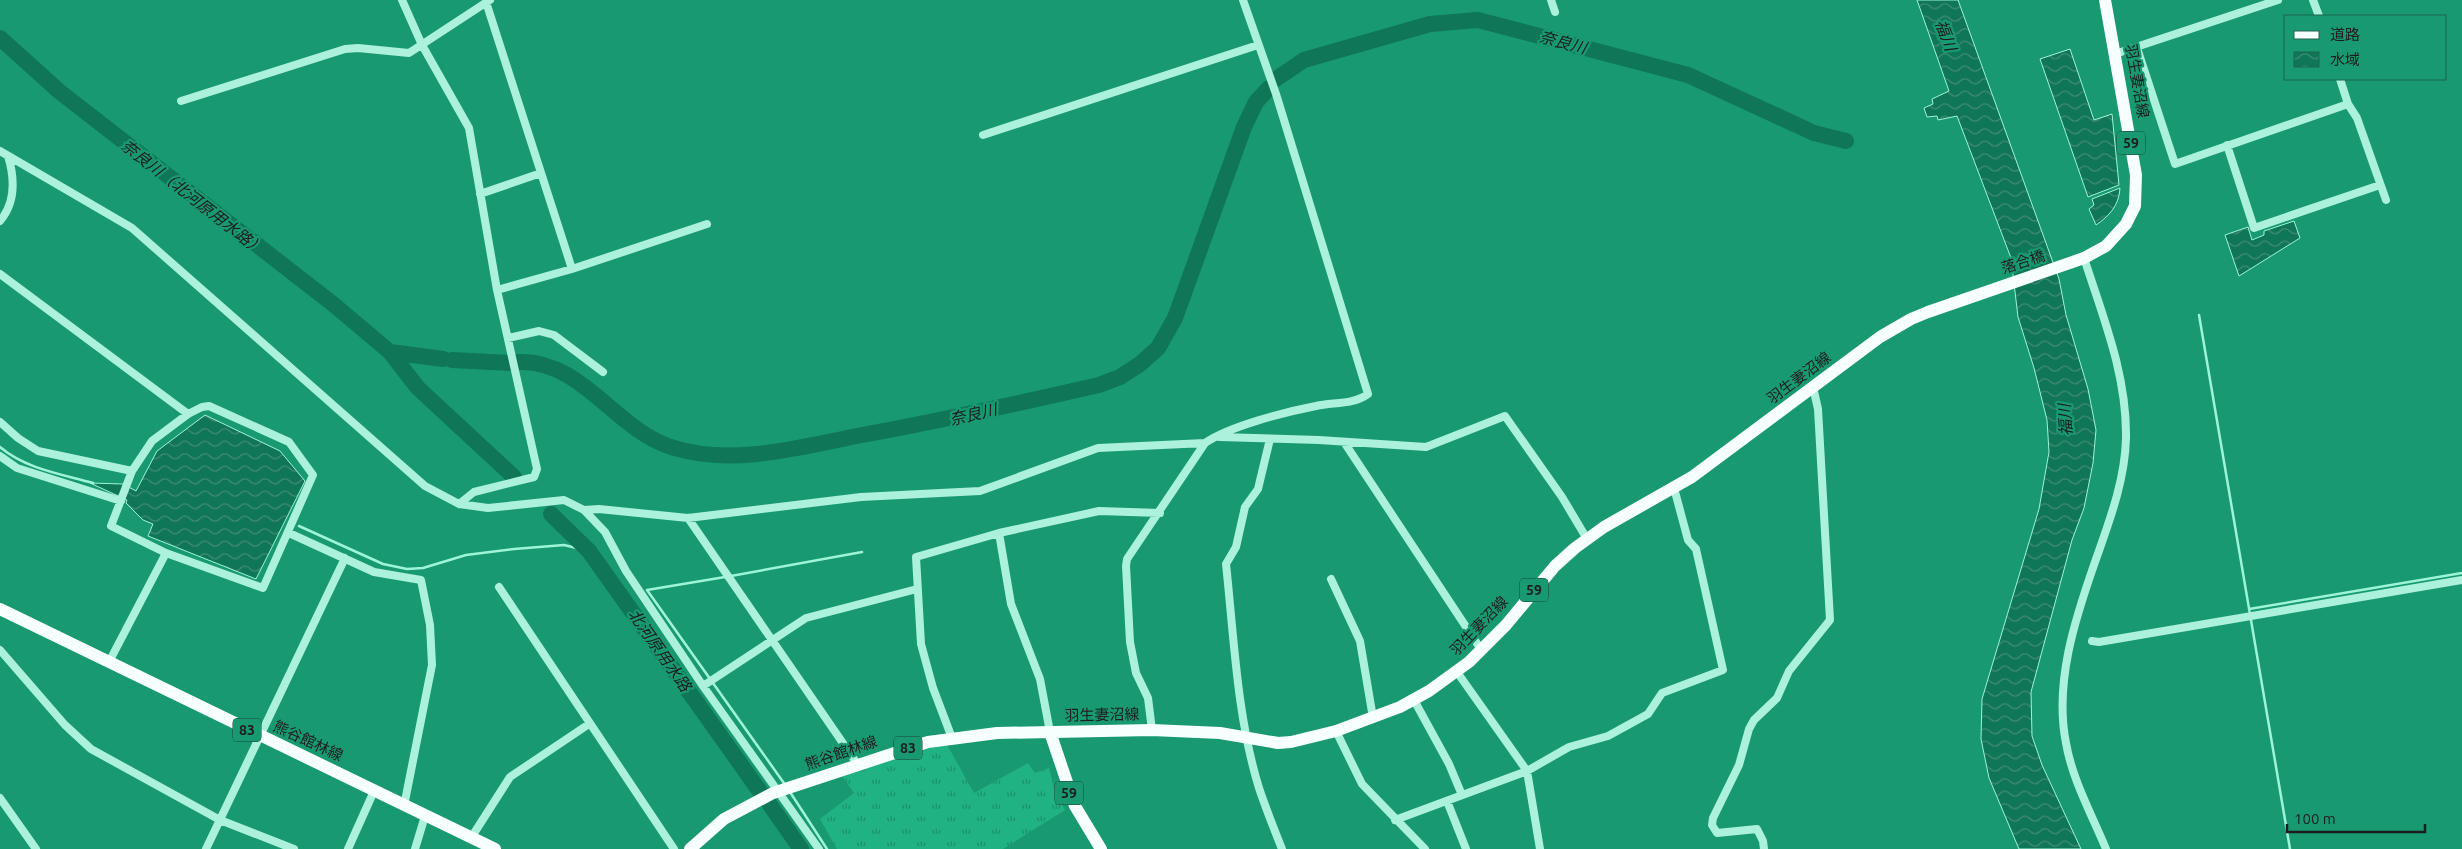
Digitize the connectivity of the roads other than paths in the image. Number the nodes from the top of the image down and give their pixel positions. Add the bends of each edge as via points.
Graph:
1 (402, 0) edge
2 (1243, 0) edge
3 (1550, 0) edge
4 (2105, 0) edge
5 (2278, 0) edge
6 (2313, 0) edge
7 (488, 1) edge
8 (1555, 12) dead end
9 (2319, 15) edge
10 (422, 45) junction
11 (1258, 45) junction
12 (2137, 48) junction
13 (2116, 54) junction
14 (2340, 80) edge
15 (181, 101) dead end
16 (2348, 104) junction
17 (984, 135) dead end
18 (2227, 145) junction
19 (0, 151) edge
20 (8, 156) junction
21 (541, 173) junction
22 (2380, 185) junction
23 (480, 194) junction
24 (2386, 200) dead end
25 (0, 221) edge
26 (707, 224) dead end
27 (2081, 260) junction
28 (572, 269) junction
29 (0, 274) edge
30 (497, 290) junction
31 (1978, 294) joint
32 (509, 342) junction
33 (603, 372) dead end
34 (1813, 387) junction
35 (188, 414) junction
36 (0, 422) edge
37 (1213, 437) junction
38 (1270, 439) junction
39 (1344, 442) junction
40 (1205, 443) junction
41 (0, 456) edge
42 (132, 471) junction
43 (1674, 488) junction
44 (121, 501) junction
45 (459, 504) junction
46 (584, 510) junction
47 (1160, 512) junction
48 (688, 518) junction
49 (288, 532) junction
50 (999, 533) junction
51 (1587, 539) junction
52 (166, 553) junction
53 (344, 558) junction
54 (1331, 579) dead end
55 (2462, 580) edge
56 (499, 587) dead end
57 (917, 589) junction
58 (0, 609) edge
59 (772, 640) junction
60 (2092, 642) dead end
61 (0, 650) edge
62 (1482, 651) junction
63 (109, 662) junction
64 (1457, 672) junction
65 (704, 686) junction
66 (1414, 700) junction
67 (1373, 718) junction
68 (589, 724) junction
69 (1152, 730) junction
70 (1336, 731) junction
71 (1050, 732) junction
72 (260, 736) junction
73 (1248, 737) junction
74 (952, 738) junction
75 (858, 765) junction
76 (1527, 771) junction
77 (374, 791) junction
78 (775, 793) junction
79 (1462, 795) junction
80 (1447, 801) junction
81 (1, 803) edge
82 (404, 806) junction
83 (425, 816) junction
84 (220, 820) junction
85 (1395, 820) junction
86 (471, 838) junction
87 (36, 849) edge
88 (206, 849) edge
89 (294, 849) edge
90 (348, 849) edge
91 (415, 849) edge
92 (495, 849) edge
93 (674, 849) edge
94 (690, 849) edge
95 (819, 849) edge
96 (1101, 849) edge
97 (1282, 849) edge
98 (1425, 849) edge
99 (1466, 849) edge
100 (1540, 849) edge
101 (1764, 849) edge
102 (2106, 849) edge

1 - 10 street
2 - 11 street
3 - 8 street
4 - 13 main road, 羽生妻沼線 / 59
5 - 12 street
6 - 9 street
7 - 10 street
7 - 21 street
10 - 15 street via 409,53 345,49
10 - 23 street via 469,128
11 - 17 street
11 - 37 street via 1368,394 1360,400 1316,406
12 - 13 street
12 - 18 street via 2175,164
13 - 27 main road, 羽生妻沼線 / 59 via 2136,175 2135,206 2121,232 2106,246
14 - 16 street
16 - 18 street
16 - 22 street via 2357,118
18 - 22 street via 2254,228
19 - 20 street
20 - 25 street via 13,173 12,200
20 - 45 street via 132,228 425,486
21 - 23 street
21 - 28 street
22 - 24 street
23 - 30 street
26 - 28 street
27 - 31 main road, 落合橋 / 59
27 - 102 street via 2118,368 2125,410 2122,479 2076,625 2062,691 2066,744
28 - 30 street
29 - 35 street
30 - 32 street
31 - 34 main road, 羽生妻沼線 / 59 via 1897,326
32 - 33 street via 539,331 554,335
32 - 45 street via 537,469 534,477 474,492
34 - 43 main road, 羽生妻沼線 / 59
34 - 101 street via 1818,409 1830,620 1789,671 1777,698 1754,720 1739,765 1712,825 1717,833 1757,828
35 - 42 street via 152,441
35 - 49 street via 209,406 289,442 313,475
36 - 42 street via 38,451
37 - 38 street
37 - 40 street
38 - 39 street
38 - 73 street via 1258,489 1246,507 1236,547 1226,564
39 - 51 street via 1426,447 1505,416
39 - 62 street
40 - 47 street
40 - 48 street via 1098,448 980,491 861,497
41 - 44 street via 17,468
42 - 44 street
43 - 51 main road, 羽生妻沼線 / 59
43 - 76 street via 1688,540 1696,549 1723,670 1662,693 1648,714 1608,736 1569,746
44 - 52 street via 111,526
45 - 46 street via 488,508 564,500
46 - 48 street
46 - 65 street via 605,532 626,571
47 - 50 street via 1099,511
47 - 69 street via 1126,566 1130,642 1136,673 1148,698
48 - 59 street
49 - 52 street via 263,588
49 - 53 street
50 - 57 street via 916,558
50 - 71 street via 1012,604 1040,679
51 - 62 main road, 羽生妻沼線 / 59 via 1554,566
52 - 63 street
53 - 72 street
53 - 82 street via 374,572 421,580 430,626 432,665
54 - 67 street via 1360,642
55 - 60 street
56 - 68 street
57 - 59 street via 806,618
57 - 74 street via 921,644
58 - 63 main road, 熊谷館林線 / 83
59 - 65 street
59 - 75 street
61 - 84 street via 65,725 91,749
62 - 64 main road, 羽生妻沼線 / 59
63 - 72 main road, 熊谷館林線 / 83
64 - 66 main road, 羽生妻沼線 / 59
64 - 76 street
65 - 78 street
66 - 67 main road, 羽生妻沼線 / 59
66 - 79 street
67 - 70 main road, 羽生妻沼線 / 59
68 - 86 street via 510,777
68 - 93 street
69 - 71 main road, 羽生妻沼線 / 59
69 - 73 main road, 羽生妻沼線 / 59
70 - 73 main road, 羽生妻沼線 / 59 via 1278,743
70 - 85 street via 1362,784
71 - 74 main road, 熊谷館林線 / 83
71 - 96 main road, 羽生妻沼線 / 59 via 1075,806
72 - 77 main road, 熊谷館林線 / 83
72 - 84 street
73 - 97 street via 1259,787
74 - 75 main road, 熊谷館林線 / 83 via 918,745
75 - 78 main road, 熊谷館林線 / 83
76 - 79 street
76 - 100 street
77 - 82 main road, 熊谷館林線 / 83
77 - 90 street
78 - 94 main road, 熊谷館林線 / 83 via 724,819
78 - 95 street
79 - 80 street
80 - 85 street
80 - 99 street
81 - 87 street
82 - 83 main road, 熊谷館林線 / 83
83 - 86 main road, 熊谷館林線 / 83
83 - 91 street
84 - 88 street
84 - 89 street
85 - 98 street
86 - 92 main road, 熊谷館林線 / 83

